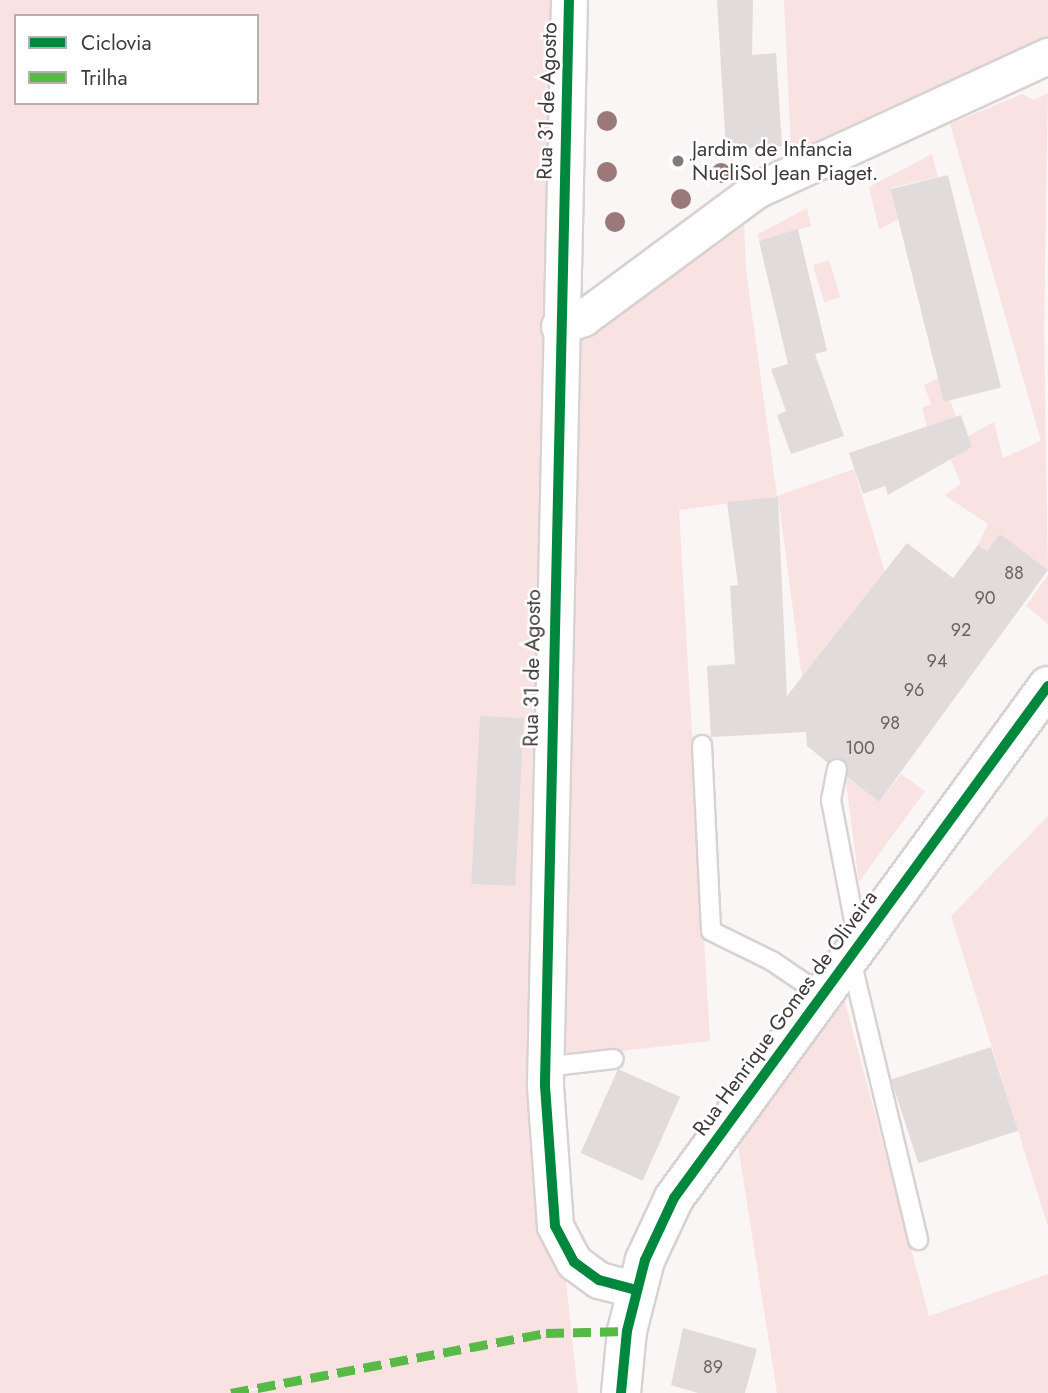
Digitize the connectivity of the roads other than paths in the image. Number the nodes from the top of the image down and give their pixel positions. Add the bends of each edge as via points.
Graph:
1 (569, 0) edge
2 (1048, 56) edge
3 (559, 326) junction
4 (1048, 686) edge
5 (702, 745) dead end
6 (837, 769) dead end
7 (854, 951) junction
8 (822, 995) junction
9 (614, 1059) dead end
10 (545, 1067) junction
11 (918, 1240) dead end
12 (637, 1290) junction
13 (621, 1393) edge

1 - 3 street, Rua 31 de Agosto
2 - 3 street via 756,190 583,318
3 - 10 street, Rua 31 de Agosto
4 - 7 street, Rua Henrique Gomes de Oliveira
5 - 8 lane via 710,930 772,961
6 - 7 lane via 832,812
7 - 8 street, Rua Henrique Gomes de Oliveira
7 - 11 lane
8 - 12 street, Rua Henrique Gomes de Oliveira via 674,1198
9 - 10 lane
10 - 12 street, Rua 31 de Agosto via 555,1226 574,1262 598,1280
12 - 13 street, Rua Henrique Gomes de Oliveira

